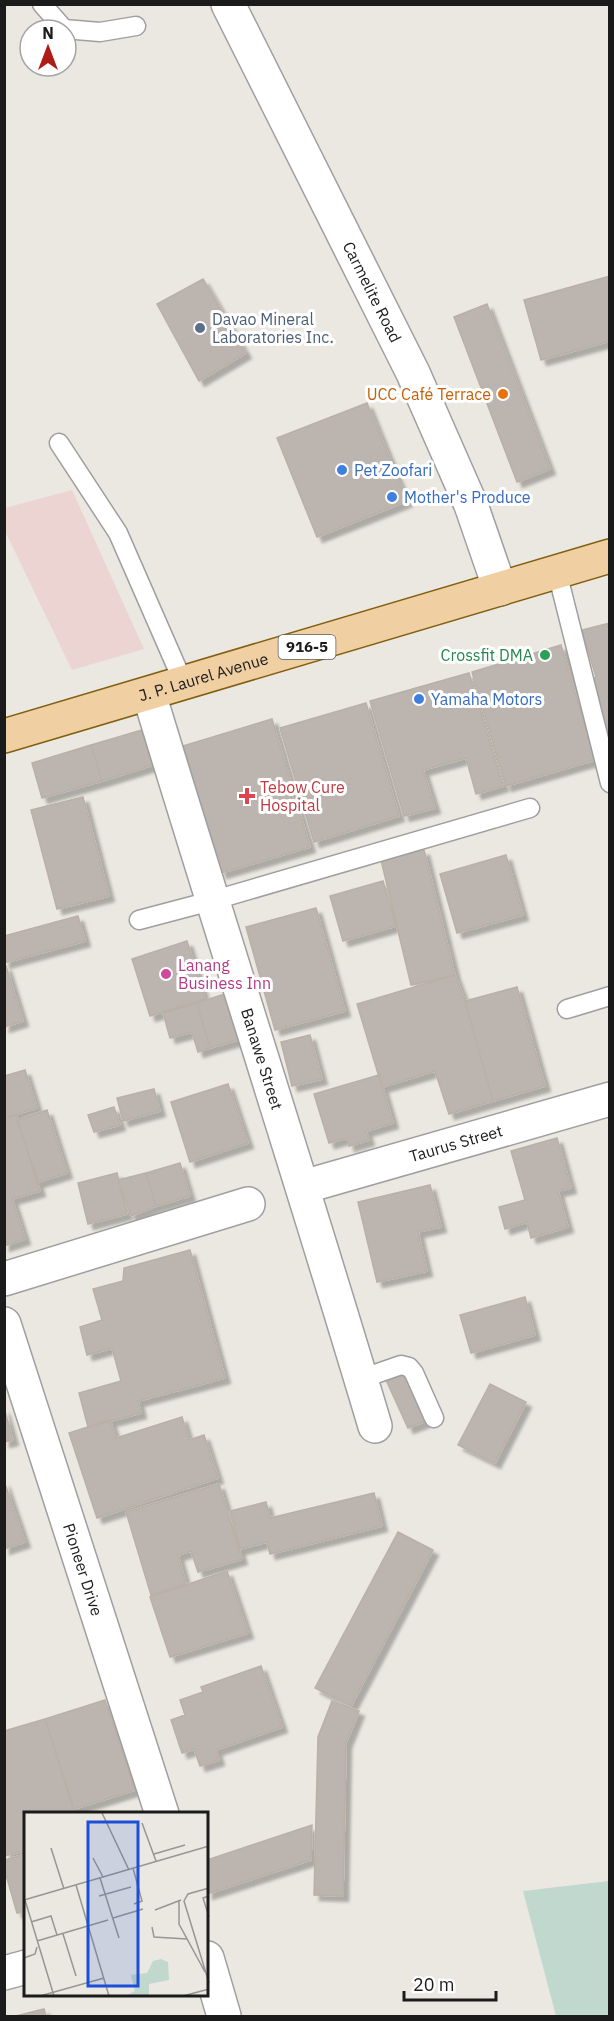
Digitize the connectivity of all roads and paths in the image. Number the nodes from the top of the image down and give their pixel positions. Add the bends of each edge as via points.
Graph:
1 (42, 4) edge
2 (228, 4) edge
3 (136, 26) dead end
4 (59, 443) dead end
5 (609, 556) edge
6 (557, 572) junction
7 (500, 589) junction
8 (184, 684) junction
9 (149, 694) junction
10 (4, 736) edge
11 (609, 783) edge
12 (530, 808) dead end
13 (211, 901) junction
14 (139, 920) dead end
15 (609, 996) edge
16 (567, 1009) dead end
17 (609, 1099) edge
18 (303, 1187) junction
19 (248, 1204) dead end
20 (4, 1279) edge
21 (4, 1324) edge
22 (361, 1379) junction
23 (435, 1418) dead end
24 (375, 1426) dead end
25 (161, 1812) edge
26 (208, 1961) edge
27 (24, 1968) edge
28 (4, 1973) edge
29 (224, 2016) edge

1 - 3 lane via 64,29 100,32
2 - 7 street, Carmelite Road via 413,373 471,505
4 - 8 lane via 118,533
5 - 6 main road, J. P. Laurel Avenue / 916-5
6 - 7 main road, J. P. Laurel Avenue / 916-5
6 - 11 lane
7 - 8 main road, J. P. Laurel Avenue / 916-5
8 - 9 main road, J. P. Laurel Avenue / 916-5
9 - 10 main road, J. P. Laurel Avenue / 916-5
9 - 13 street, Banawe Street
12 - 13 lane
13 - 14 lane
13 - 18 street, Banawe Street
15 - 16 lane
17 - 18 street, Taurus Street
18 - 22 street, Banawe Street
19 - 20 street
21 - 25 street, Pioneer Drive
22 - 23 lane via 401,1365 409,1367
22 - 24 street, Banawe Street
26 - 29 street
27 - 28 street

